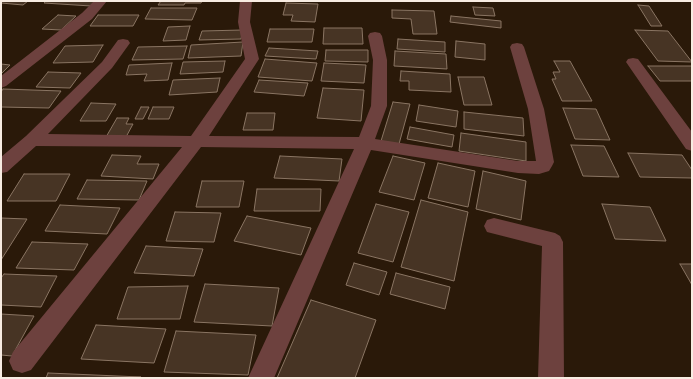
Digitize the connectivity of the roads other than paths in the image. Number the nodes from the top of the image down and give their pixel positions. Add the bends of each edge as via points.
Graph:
1 (101, 1) edge
2 (246, 1) edge
3 (375, 36) dead end
4 (123, 43) dead end
5 (517, 47) dead end
6 (633, 62) dead end
7 (1, 83) edge
8 (32, 140) junction
9 (195, 143) junction
10 (365, 143) junction
11 (692, 145) edge
12 (1, 167) edge
13 (494, 226) dead end
14 (22, 361) dead end
15 (261, 378) edge
16 (551, 378) edge

1 - 7 street via 87,16
2 - 9 street via 244,22 252,59
3 - 10 street via 380,60 379,106
4 - 8 street via 108,66
5 - 10 street via 536,109 545,162 543,166 518,167
6 - 11 street
8 - 9 street
8 - 12 street
9 - 10 street
9 - 14 street
10 - 15 street
13 - 16 street via 553,242

